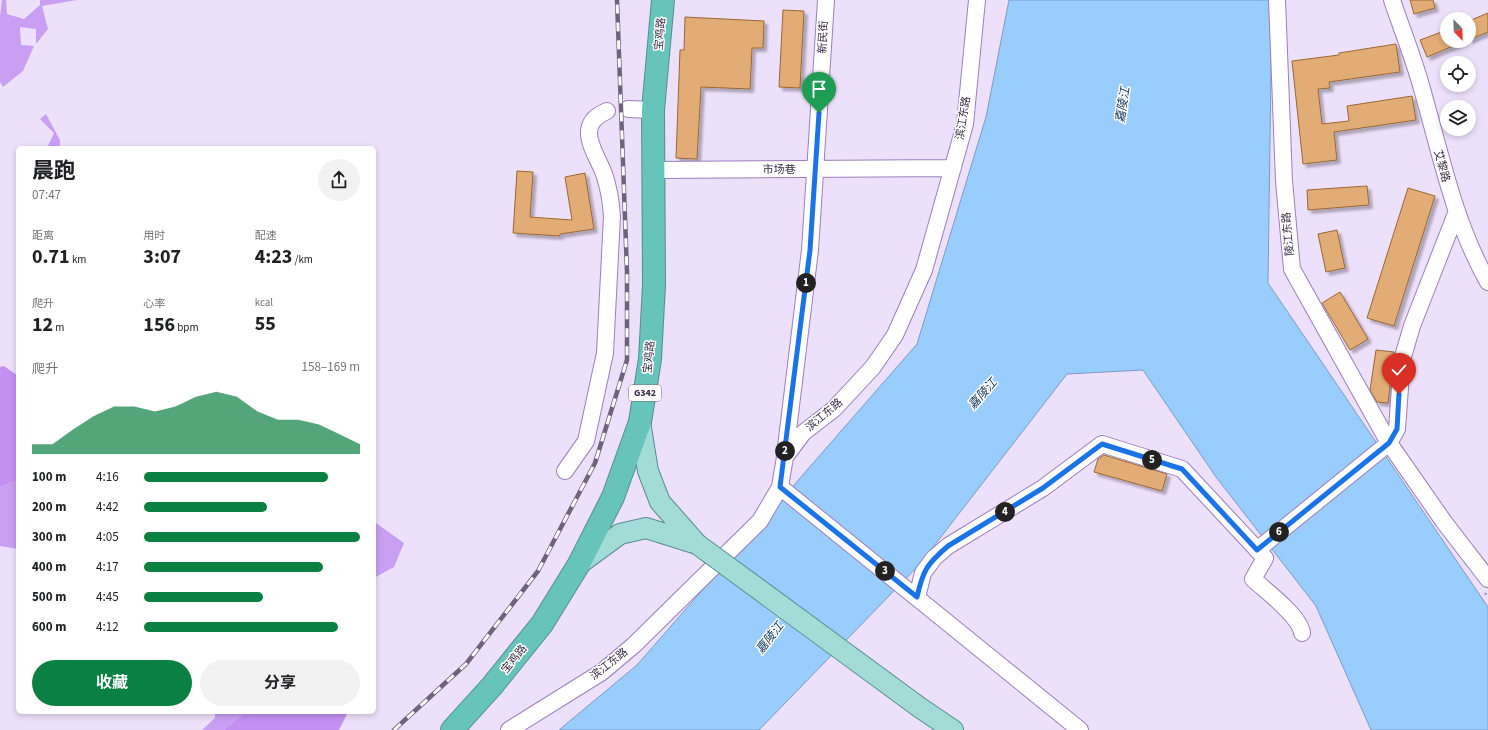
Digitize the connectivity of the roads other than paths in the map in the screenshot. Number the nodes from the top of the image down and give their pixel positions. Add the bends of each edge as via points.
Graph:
1 (663, 0) edge
2 (826, 0) edge
3 (977, 0) edge
4 (1277, 0) edge
5 (1392, 0) edge
6 (628, 109) dead end
7 (653, 110) junction
8 (607, 111) dead end
9 (953, 168) junction
10 (816, 169) junction
11 (653, 170) junction
12 (1457, 211) junction
13 (1488, 282) edge
14 (640, 422) junction
15 (1389, 443) junction
16 (785, 457) junction
17 (565, 471) dead end
18 (784, 491) junction
19 (697, 544) junction
20 (1257, 550) junction
21 (579, 564) junction
22 (1488, 579) edge
23 (913, 594) junction
24 (1302, 633) dead end
25 (452, 730) edge
26 (509, 730) edge
27 (953, 730) edge
28 (1080, 730) edge

1 - 7 highway, 宝鸡路 / G342
2 - 10 street, 新民街
3 - 9 street, 滨江东路 via 964,124
4 - 15 street, 陵江东路 via 1284,181 1292,268
5 - 12 street, 艾黎路 via 1422,88 1447,184
6 - 7 street
7 - 11 highway, 宝鸡路 / G342
8 - 17 street via 595,119 588,136 591,148 604,173 611,202 605,353 586,441
9 - 10 street, 市场巷
9 - 16 street, 滨江东路 via 924,270 895,335 873,367 834,409 802,433
10 - 11 street, 市场巷
10 - 16 street, 新民街 via 810,250
11 - 14 highway, 宝鸡路 / G342 via 654,285 651,344
12 - 13 street, 艾黎路 via 1474,257
12 - 15 street via 1404,353 1397,429
14 - 19 main road via 648,471 660,502
14 - 21 highway, 宝鸡路 / G342 via 613,497
15 - 20 street
15 - 22 street, 陵江东路 via 1444,522
16 - 18 street, 滨江东路
18 - 23 street
18 - 26 street, 滨江东路 via 760,521 634,645 602,672
19 - 21 main road via 646,528 620,534
19 - 27 main road, bridge
20 - 23 street via 1182,469 1102,444 1043,488 948,546 934,558 923,573
20 - 24 street via 1265,558 1253,579 1293,616
21 - 25 highway, 宝鸡路 / G342 via 542,624 492,686
23 - 28 street

